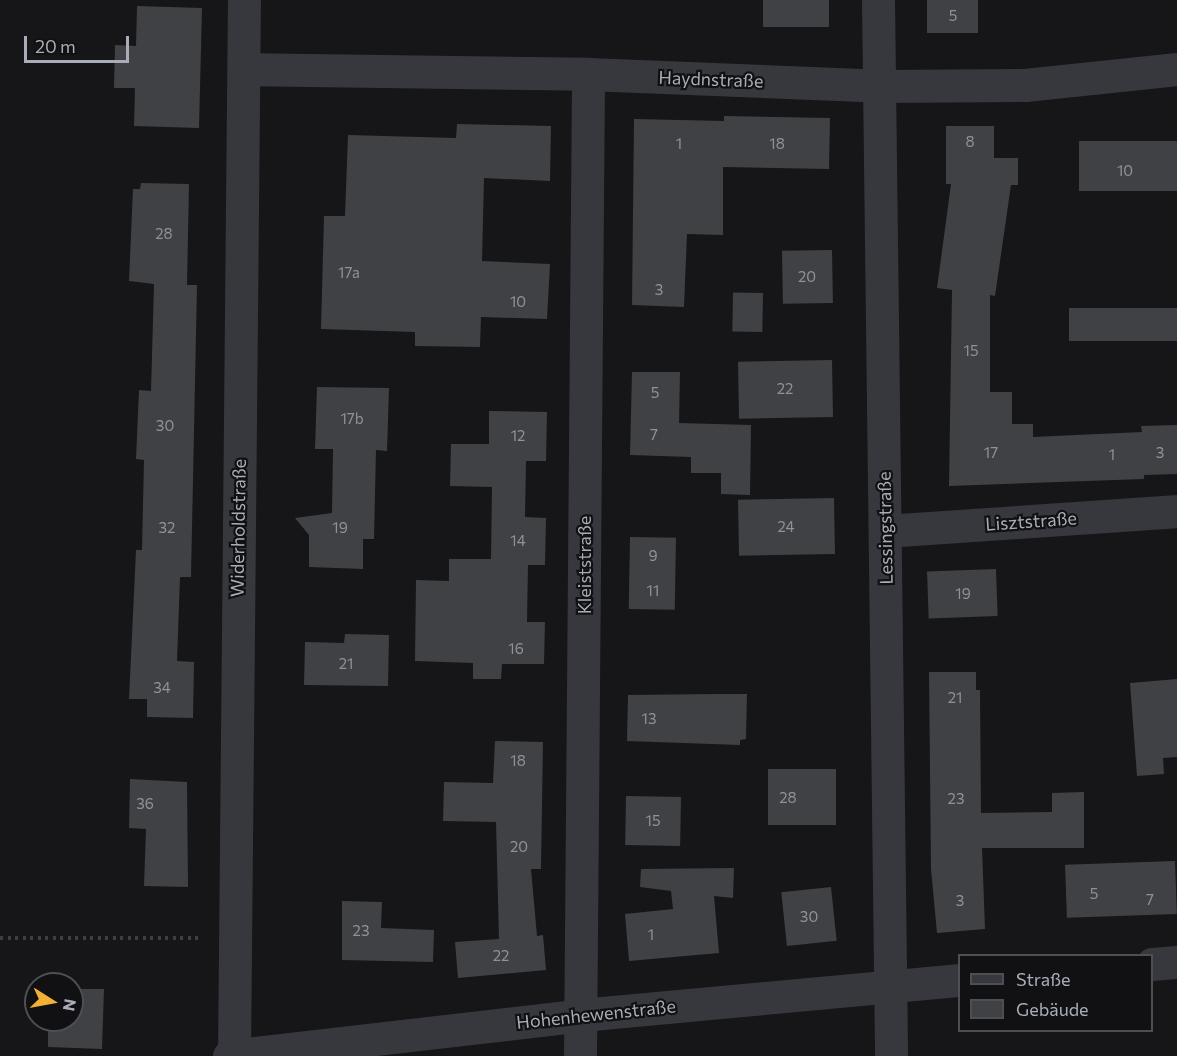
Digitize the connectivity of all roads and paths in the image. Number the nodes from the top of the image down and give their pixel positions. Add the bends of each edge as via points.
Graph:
1 (244, 0) edge
2 (878, 0) edge
3 (244, 69) junction
4 (1177, 69) edge
5 (588, 74) junction
6 (881, 86) junction
7 (1177, 511) edge
8 (885, 531) junction
9 (232, 937) junction
10 (0, 938) edge
11 (1177, 962) edge
12 (1153, 964) edge
13 (958, 980) edge
14 (891, 986) junction
15 (581, 1015) junction
16 (232, 1055) edge
17 (580, 1056) edge
18 (891, 1056) edge

1 - 3 street, Widerholdstraße
2 - 6 street, Lessingstraße
3 - 5 street, Haydnstraße
3 - 9 street, Widerholdstraße
4 - 6 street, Haydnstraße via 1025,85
5 - 6 street, Haydnstraße
5 - 15 street, Kleiststraße
6 - 8 street, Lessingstraße
7 - 8 street, Lisztstraße
8 - 14 street, Lessingstraße
9 - 10 path via 98,942
9 - 16 street, Widerholdstraße
11 - 12 street
13 - 14 street, Hohenhewenstraße
14 - 15 street, Hohenhewenstraße
14 - 18 street, Lessingstraße
15 - 16 street, Hohenhewenstraße
15 - 17 street, Kleiststraße

